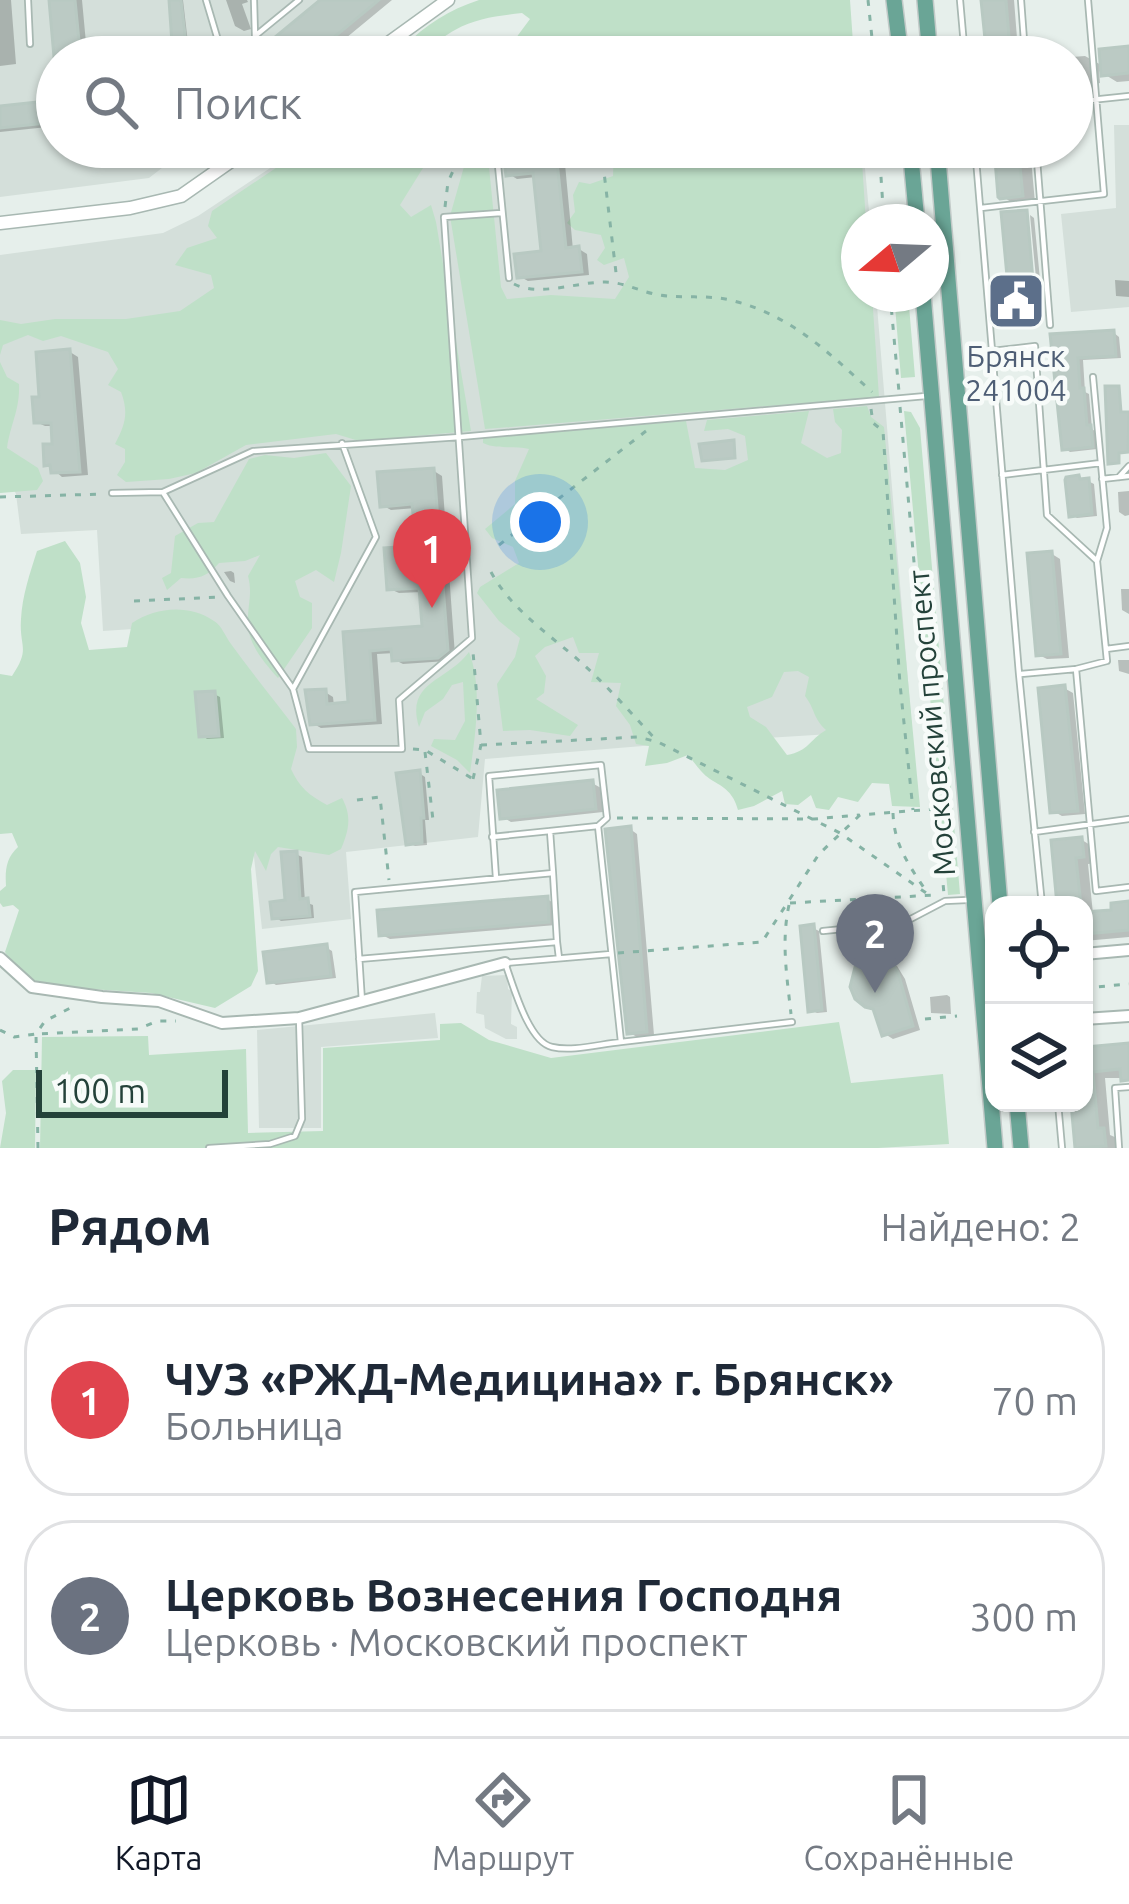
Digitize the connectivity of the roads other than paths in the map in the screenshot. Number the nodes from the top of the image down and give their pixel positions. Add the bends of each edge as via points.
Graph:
1 (28, 0) edge
2 (206, 0) edge
3 (254, 0) edge
4 (299, 0) edge
5 (448, 0) edge
6 (894, 0) edge
7 (925, 0) edge
8 (960, 0) edge
9 (1021, 0) edge
10 (1088, 0) edge
11 (217, 36) edge
12 (398, 36) edge
13 (898, 36) edge
14 (928, 36) edge
15 (963, 36) edge
16 (1024, 36) edge
17 (1091, 36) edge
18 (30, 44) dead end
19 (1093, 62) edge
20 (1129, 97) edge
21 (1093, 100) edge
22 (1096, 100) junction
23 (221, 168) edge
24 (498, 168) edge
25 (912, 168) edge
26 (939, 168) edge
27 (976, 168) edge
28 (1038, 168) edge
29 (1040, 201) junction
30 (915, 204) edge
31 (981, 208) junction
32 (502, 213) junction
33 (0, 224) edge
34 (509, 278) road end
35 (925, 312) edge
36 (1050, 325) dead end
37 (992, 350) junction
38 (1093, 377) dead end
39 (932, 395) junction
40 (460, 436) junction
41 (342, 443) junction
42 (1101, 463) junction
43 (1129, 466) edge
44 (1044, 470) junction
45 (1002, 475) junction
46 (1129, 476) edge
47 (1119, 477) junction
48 (1102, 479) junction
49 (163, 492) junction
50 (112, 494) road end
51 (1097, 561) junction
52 (1129, 646) edge
53 (1106, 649) junction
54 (1076, 669) junction
55 (1019, 674) junction
56 (293, 689) junction
57 (1129, 819) edge
58 (1090, 824) junction
59 (598, 826) junction
60 (550, 831) junction
61 (1034, 832) junction
62 (492, 837) junction
63 (553, 873) junction
64 (496, 878) junction
65 (1129, 887) edge
66 (999, 896) edge
67 (1041, 896) edge
68 (973, 899) junction
69 (823, 931) dead end
70 (557, 942) junction
71 (1129, 950) edge
72 (1093, 953) edge
73 (610, 954) junction
74 (985, 957) edge
75 (0, 958) edge
76 (559, 958) junction
77 (359, 959) junction
78 (505, 962) junction
79 (362, 1002) junction
80 (1129, 1016) edge
81 (299, 1018) junction
82 (1093, 1018) edge
83 (792, 1022) road end
84 (621, 1042) junction
85 (1129, 1087) edge
86 (993, 1112) edge
87 (1018, 1112) edge
88 (1059, 1112) edge
89 (208, 1148) edge
90 (995, 1148) edge
91 (1021, 1148) edge
92 (1062, 1148) edge
93 (1119, 1148) edge

1 - 18 lane
2 - 11 lane
3 - 4 lane via 255,36
5 - 12 street
6 - 13 main road
7 - 14 main road
8 - 15 lane
9 - 16 lane
10 - 17 lane
19 - 22 lane
20 - 22 lane
21 - 22 lane
22 - 29 lane via 1104,194
23 - 33 street via 181,196
24 - 32 lane
25 - 30 main road
26 - 66 main road, Московский проспект
27 - 31 lane
28 - 29 lane
29 - 31 lane
29 - 36 lane
31 - 37 lane
32 - 34 lane
32 - 40 lane via 444,217
35 - 39 main road, Московский проспект
37 - 44 lane via 1035,346
37 - 45 lane
38 - 42 lane
39 - 40 lane
39 - 68 main road, Московский проспект
40 - 41 lane
40 - 56 lane via 472,638 399,700 402,748 309,749
41 - 49 lane via 253,452
41 - 56 lane via 376,537
42 - 44 lane
42 - 48 lane
43 - 47 lane
44 - 45 lane
44 - 51 lane via 1047,515
45 - 55 lane
46 - 47 lane
47 - 48 lane
48 - 51 lane via 1107,528
49 - 50 lane
49 - 56 lane
51 - 53 lane
52 - 53 lane
53 - 54 lane via 1107,661
54 - 55 lane
54 - 58 lane
55 - 61 lane
57 - 58 lane
58 - 61 lane
58 - 65 lane via 1096,891
59 - 60 lane
59 - 62 lane via 607,818 601,765 489,776
59 - 73 lane
60 - 62 lane
60 - 63 lane
61 - 67 lane
62 - 64 lane
63 - 64 lane
63 - 70 lane
64 - 77 lane via 355,892
68 - 69 lane via 945,898 903,923
68 - 74 main road, Московский проспект
70 - 76 lane
70 - 77 lane
71 - 72 street
73 - 76 lane
73 - 84 lane
75 - 81 street via 32,987 159,1000 221,1023
76 - 78 lane
77 - 79 lane
78 - 79 street
78 - 84 lane via 540,1042
79 - 81 street
80 - 82 street
81 - 89 lane via 296,1136
83 - 84 lane
85 - 93 lane via 1115,1088
86 - 90 main road, Московский проспект
87 - 91 main road
88 - 92 lane

